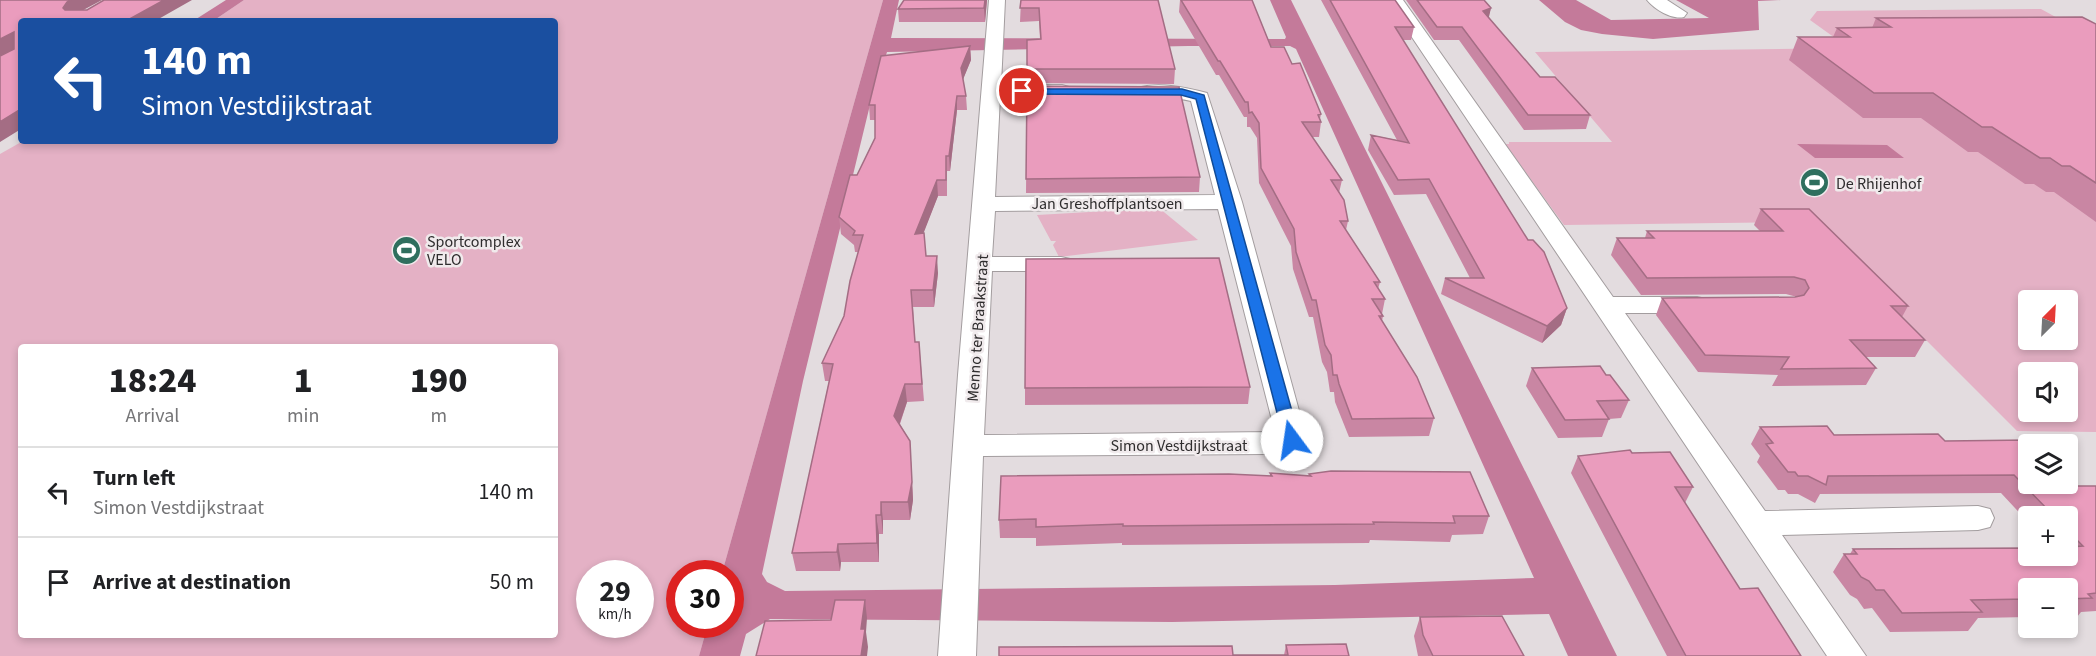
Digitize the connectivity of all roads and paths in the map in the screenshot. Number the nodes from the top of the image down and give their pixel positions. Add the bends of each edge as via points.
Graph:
1 (997, 0) edge
2 (1395, 0) edge
3 (1655, 0) edge
4 (1678, 13) dead end
5 (992, 91) junction
6 (1230, 202) junction
7 (985, 204) junction
8 (1090, 263) edge
9 (981, 264) junction
10 (1726, 304) edge
11 (1608, 305) junction
12 (970, 446) junction
13 (1978, 518) dead end
14 (1756, 523) junction
15 (957, 656) edge
16 (1847, 656) edge

1 - 5 street, Menno ter Braakstraat
2 - 11 street via 1548,225
3 - 4 street
5 - 6 street, Simon Vestdijkstraat via 1182,92 1200,97
5 - 7 street, Menno ter Braakstraat
6 - 7 street, Jan Greshoffplantsoen
6 - 12 street, Simon Vestdijkstraat via 1234,262 1292,440 1267,444
7 - 9 street, Menno ter Braakstraat
8 - 9 street
9 - 12 street, Menno ter Braakstraat
10 - 11 street
11 - 14 street
12 - 15 street, Menno ter Braakstraat
13 - 14 street
14 - 16 street

